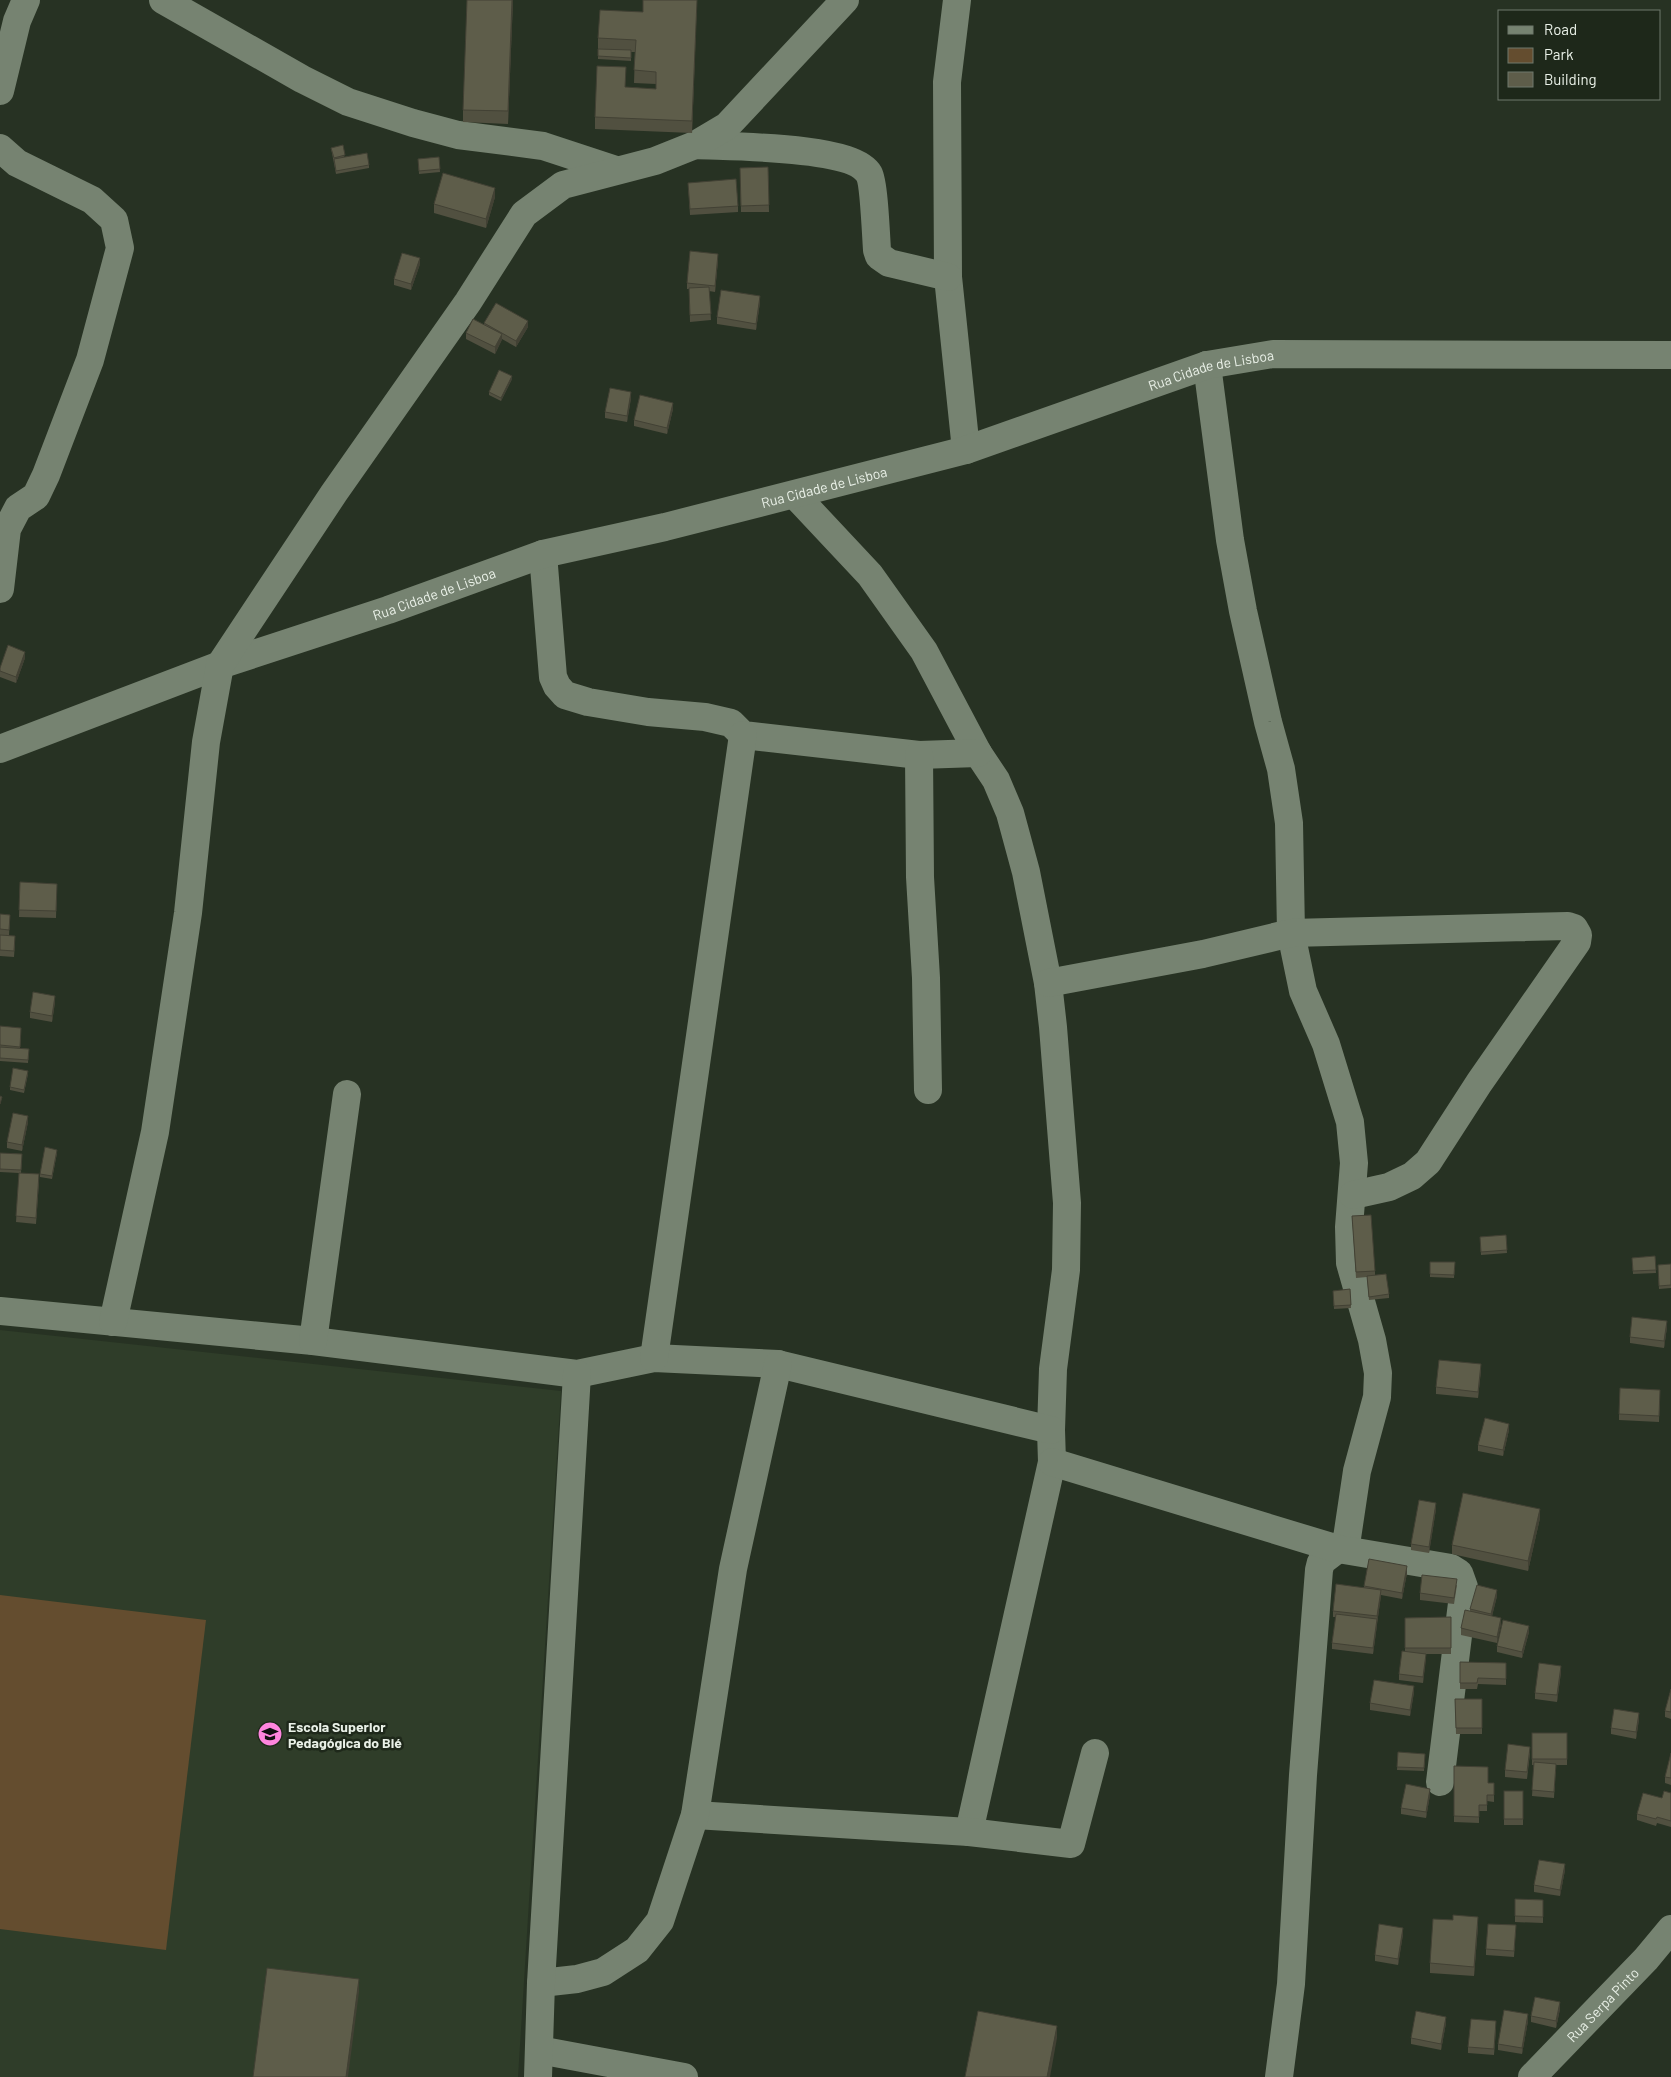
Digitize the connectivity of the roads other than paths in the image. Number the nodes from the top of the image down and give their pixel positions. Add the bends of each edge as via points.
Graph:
1 (26, 0) edge
2 (163, 0) edge
3 (845, 0) edge
4 (957, 0) edge
5 (0, 91) edge
6 (695, 145) junction
7 (0, 148) edge
8 (616, 170) junction
9 (948, 277) junction
10 (1671, 355) edge
11 (1207, 365) junction
12 (966, 450) junction
13 (795, 495) junction
14 (543, 554) junction
15 (0, 588) edge
16 (220, 665) junction
17 (742, 735) junction
18 (0, 750) edge
19 (978, 752) junction
20 (919, 755) junction
21 (1292, 933) junction
22 (1048, 983) junction
23 (928, 1090) dead end
24 (348, 1094) dead end
25 (1353, 1195) junction
26 (0, 1311) edge
27 (113, 1322) junction
28 (313, 1341) junction
29 (654, 1358) junction
30 (778, 1364) junction
31 (577, 1374) junction
32 (1051, 1430) junction
33 (1052, 1462) junction
34 (1338, 1549) junction
35 (1095, 1753) dead end
36 (1440, 1782) dead end
37 (695, 1815) junction
38 (969, 1832) junction
39 (1671, 1929) edge
40 (541, 1983) junction
41 (539, 2050) junction
42 (538, 2077) edge
43 (684, 2077) edge
44 (1279, 2077) edge
45 (1532, 2077) edge

1 - 5 street via 17,21
2 - 8 street via 348,102 458,135 543,146
3 - 6 street via 727,126
4 - 9 street via 947,82
6 - 8 street via 655,161
6 - 9 street via 807,151 862,165 870,175 879,256 889,263
7 - 15 street via 17,163 92,200 114,220 120,248 90,360 46,475 36,496 18,508 7,528
8 - 16 street via 563,186 524,214 468,302 334,493
9 - 12 street
10 - 11 street, Rua Cidade de Lisboa via 1273,354
11 - 12 street, Rua Cidade de Lisboa
11 - 21 street via 1230,540 1247,630 1281,769 1289,823
12 - 13 street, Rua Cidade de Lisboa
13 - 14 street, Rua Cidade de Lisboa
13 - 19 street via 881,590 924,652
14 - 16 street, Rua Cidade de Lisboa via 388,610
14 - 17 street via 556,686 566,695 588,702 731,723
16 - 18 street, Rua Cidade de Lisboa
16 - 27 street via 206,742 188,913 155,1132
17 - 20 street
17 - 29 street
19 - 20 street
19 - 22 street via 996,780 1010,813 1026,872
20 - 23 street
21 - 22 street via 1203,954
21 - 25 street via 1304,991 1326,1044 1350,1122
21 - 25 street via 1568,926 1576,930 1578,936 1578,942 1428,1162 1412,1176 1389,1187
22 - 32 street via 1067,1203 1066,1270 1054,1369
24 - 28 street
25 - 34 street via 1349,1227 1350,1263 1378,1374 1377,1397 1357,1471 1347,1538
26 - 27 street
27 - 28 street
28 - 31 street
29 - 30 street
29 - 31 street
30 - 32 street
30 - 37 street via 733,1569
31 - 40 street
32 - 33 street
33 - 34 street
33 - 38 street
34 - 36 street via 1451,1568 1459,1573 1464,1587
34 - 44 street via 1322,1562 1319,1570 1291,1984
35 - 38 street via 1070,1844
37 - 38 street
37 - 40 street via 660,1921 637,1950 604,1972
39 - 45 street, Rua Serpa Pinto
40 - 41 street
41 - 42 street
41 - 43 street

